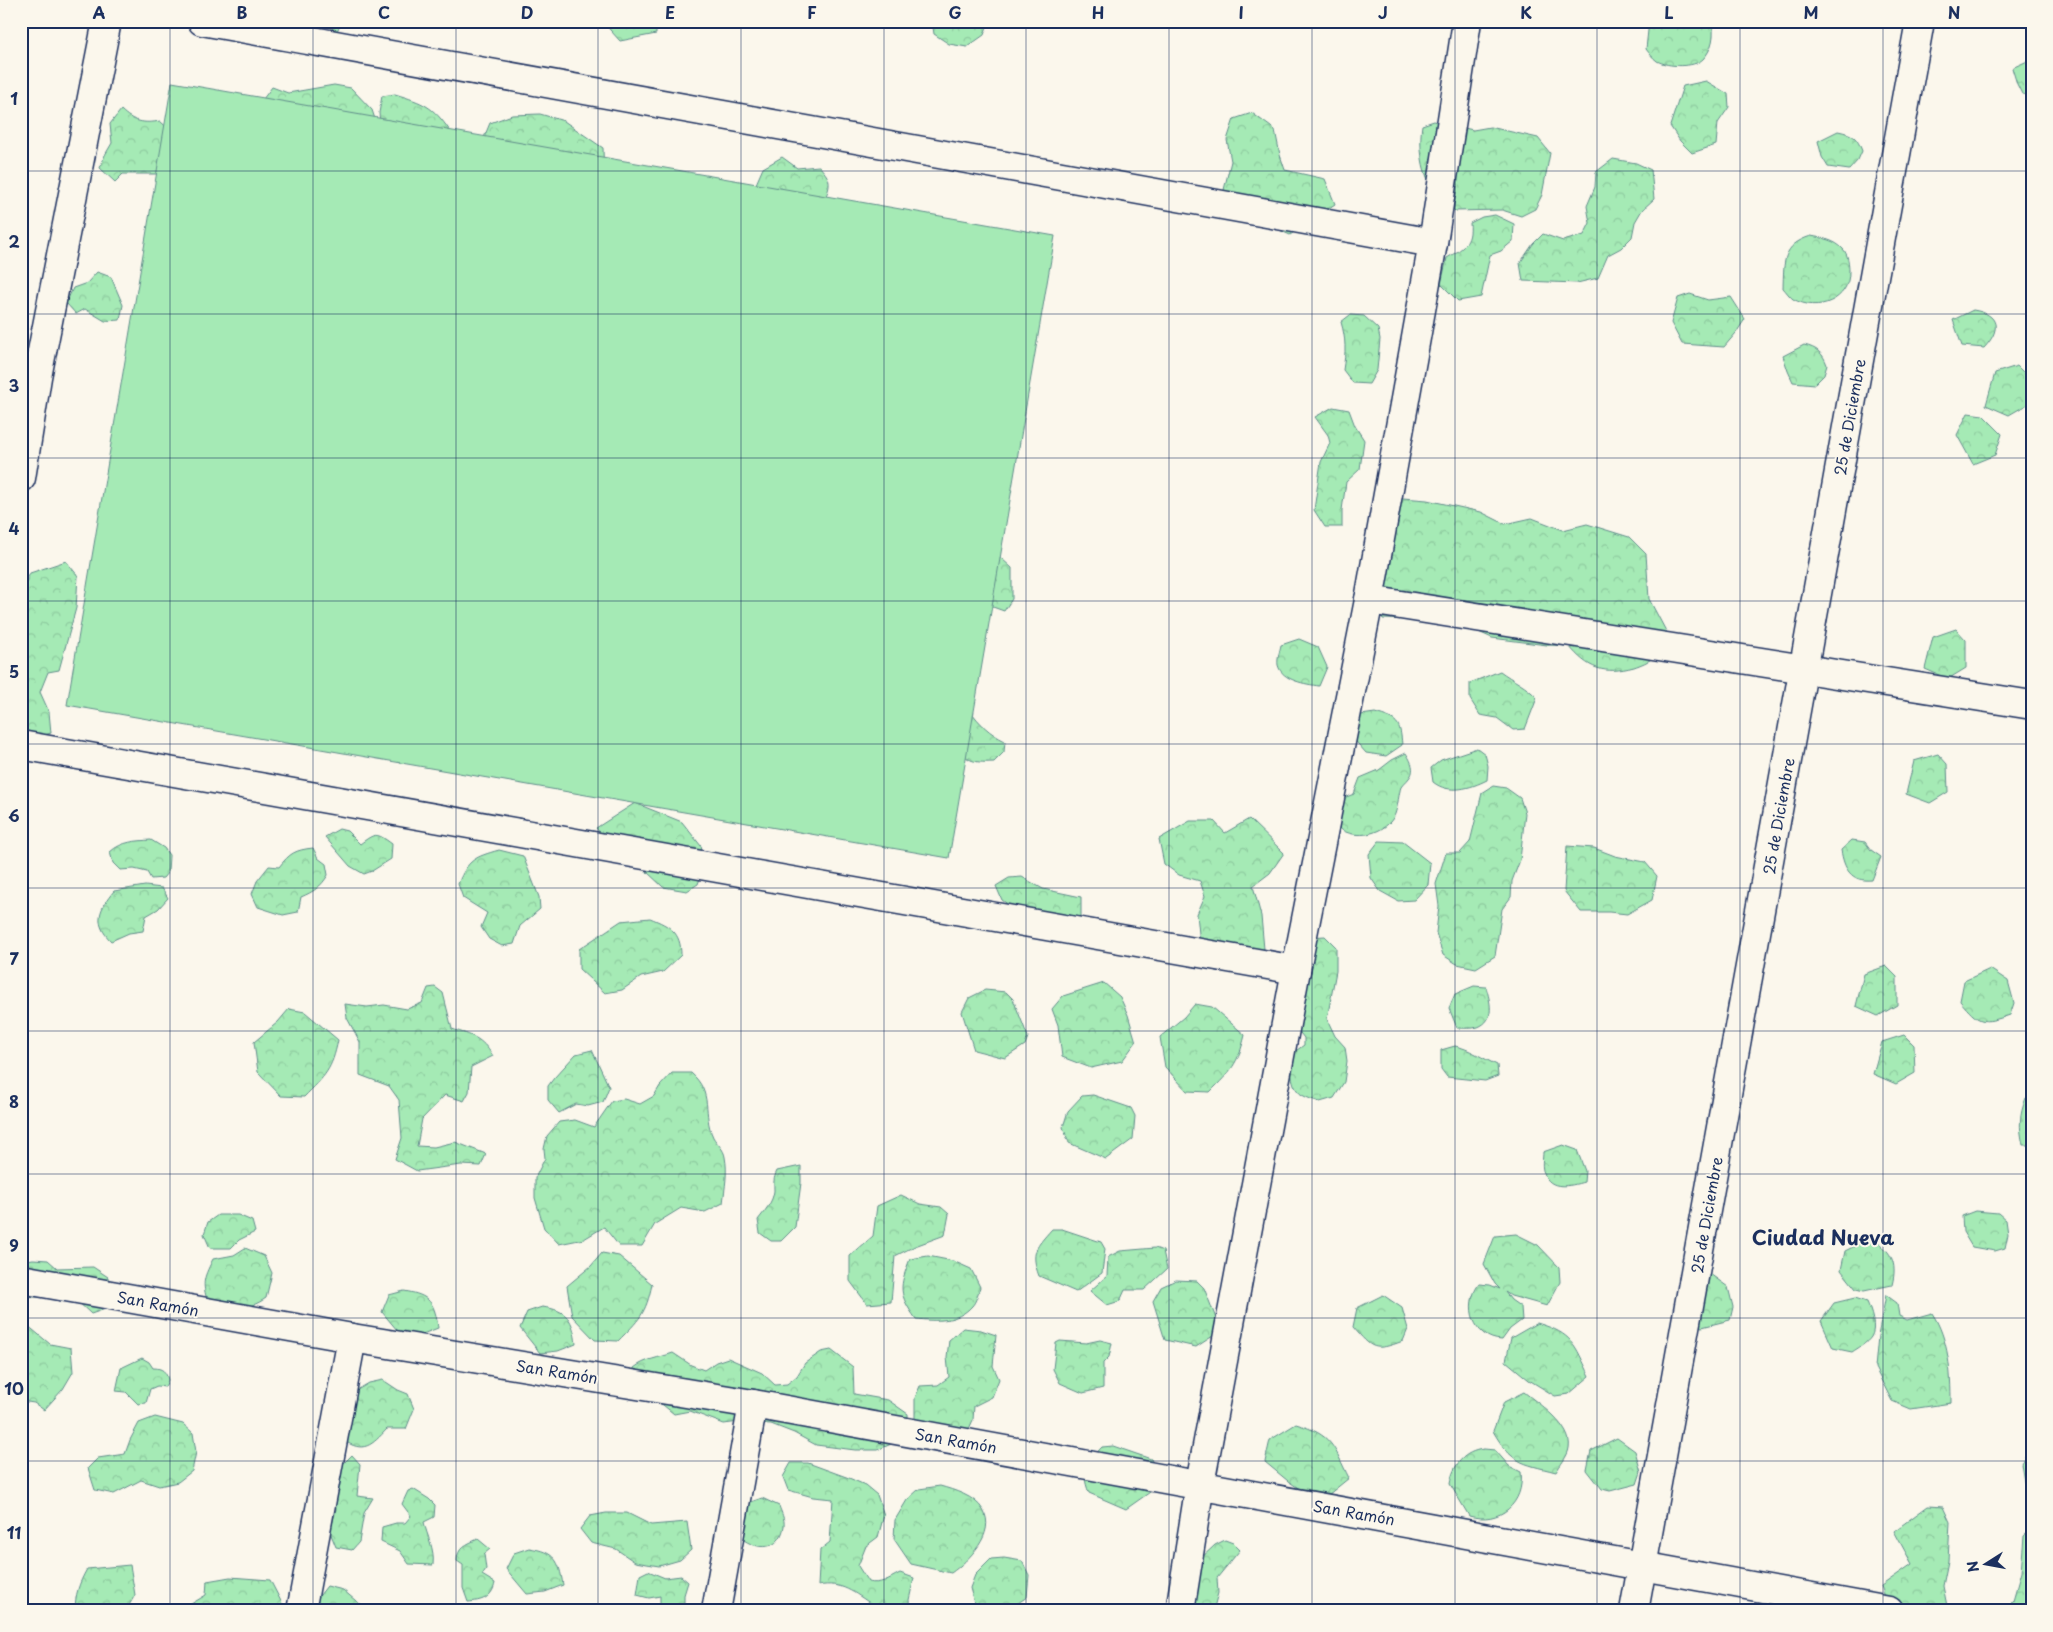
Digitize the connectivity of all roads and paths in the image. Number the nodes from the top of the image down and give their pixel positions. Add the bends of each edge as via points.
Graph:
1 (107, 21) edge
2 (202, 21) edge
3 (1467, 21) edge
4 (1920, 21) edge
5 (1433, 243) junction
6 (29, 376) edge
7 (21, 478) edge
8 (1369, 600) junction
9 (1804, 669) junction
10 (2032, 706) edge
11 (21, 745) edge
12 (1296, 970) junction
13 (21, 1279) edge
14 (352, 1338) junction
15 (753, 1404) junction
16 (1200, 1484) junction
17 (1642, 1564) junction
18 (301, 1611) edge
19 (716, 1611) edge
20 (1180, 1611) edge
21 (1634, 1611) edge
22 (1889, 1611) edge

1 - 6 street
2 - 5 street
3 - 5 street
4 - 9 street, 25 de Diciembre
5 - 8 street
6 - 7 street
8 - 9 street
8 - 12 street
9 - 10 street
9 - 17 street, 25 de Diciembre
11 - 12 street
12 - 16 street
13 - 14 street, San Ramón
14 - 15 street, San Ramón
14 - 18 street
15 - 16 street, San Ramón
15 - 19 street
16 - 17 street, San Ramón
16 - 20 street
17 - 21 street, 25 de Diciembre
17 - 22 street, San Ramón

